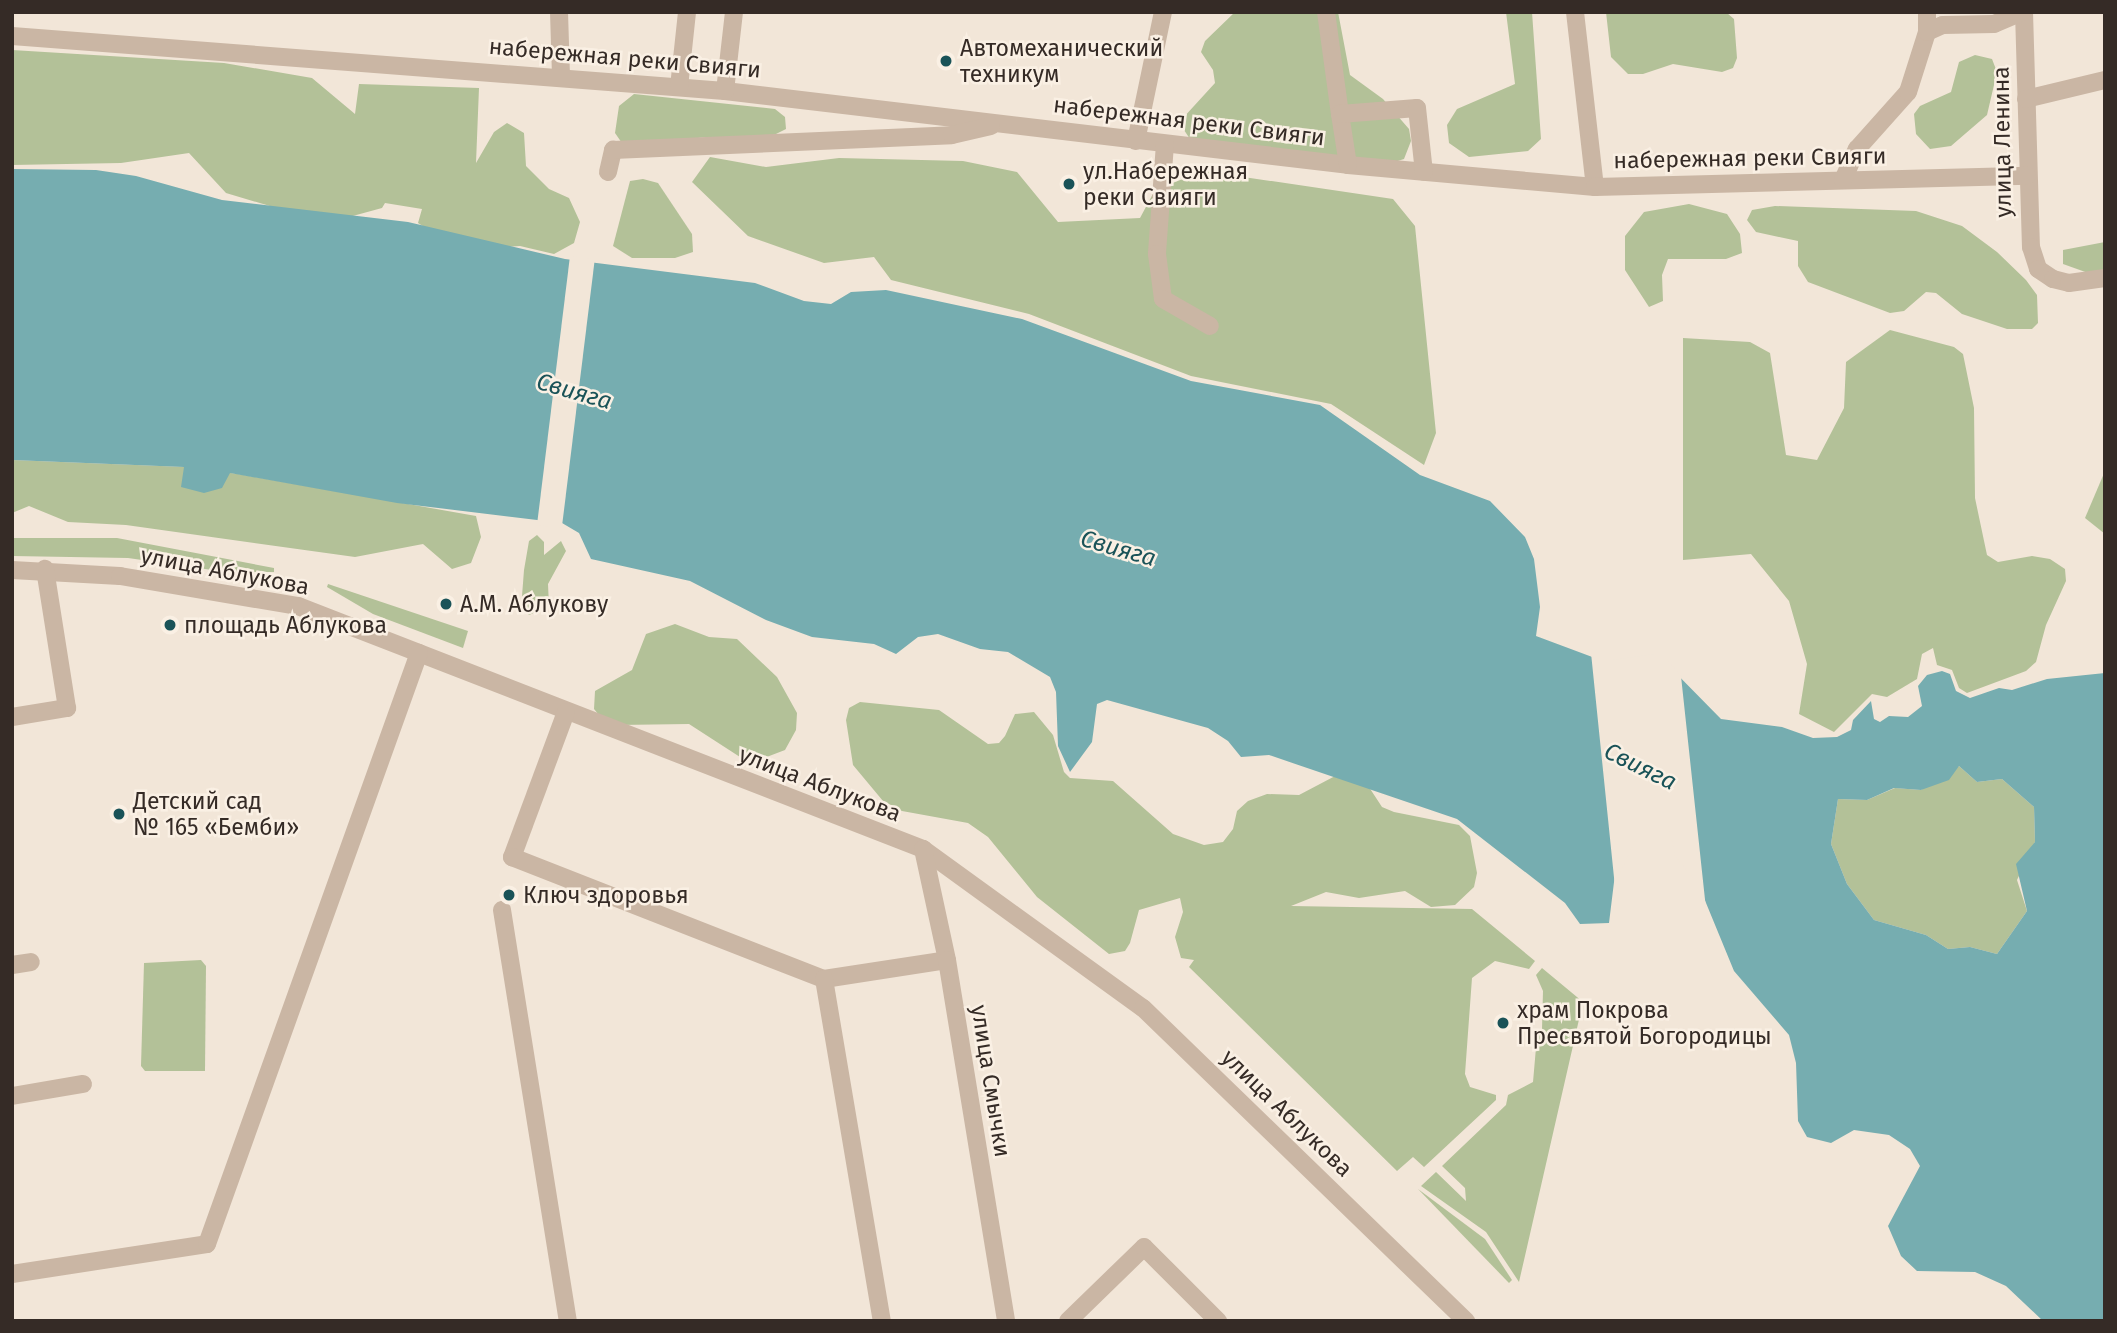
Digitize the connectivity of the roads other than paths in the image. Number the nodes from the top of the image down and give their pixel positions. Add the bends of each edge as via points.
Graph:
1 (559, 12) edge
2 (687, 12) edge
3 (734, 12) edge
4 (1163, 12) edge
5 (1326, 12) edge
6 (1575, 12) edge
7 (1927, 12) edge
8 (2023, 12) edge
9 (1927, 32) junction
10 (12, 36) edge
11 (561, 76) junction
12 (2105, 80) edge
13 (679, 86) junction
14 (725, 91) junction
15 (2026, 99) junction
16 (1340, 114) junction
17 (1003, 123) junction
18 (1136, 141) junction
19 (1165, 144) junction
20 (1348, 165) junction
21 (608, 172) dead end
22 (1424, 172) junction
23 (2027, 176) junction
24 (1843, 180) junction
25 (1595, 187) junction
26 (2105, 278) edge
27 (1210, 326) dead end
28 (45, 569) junction
29 (12, 570) edge
30 (419, 653) junction
31 (566, 712) junction
32 (12, 716) edge
33 (923, 849) junction
34 (502, 909) dead end
35 (947, 960) junction
36 (31, 962) dead end
37 (12, 965) edge
38 (824, 979) junction
39 (83, 1084) dead end
40 (12, 1096) edge
41 (12, 1274) edge
42 (1210, 1318) edge
43 (568, 1321) edge
44 (882, 1321) edge
45 (1006, 1321) edge
46 (1068, 1321) edge
47 (1466, 1321) edge

1 - 11 street
2 - 13 street
3 - 14 street
4 - 18 street
5 - 16 street
6 - 25 street
7 - 9 street
8 - 9 street via 1994,24 1944,25
8 - 15 street, улица Ленина
9 - 24 street via 1908,92 1857,149
10 - 11 street, набережная реки Свияги
11 - 13 street, набережная реки Свияги
12 - 15 street
13 - 14 street, набережная реки Свияги
14 - 17 street, набережная реки Свияги
15 - 23 street, улица Ленина
16 - 20 street
16 - 22 street via 1417,108
17 - 18 street, набережная реки Свияги
17 - 21 street via 952,135 613,150
18 - 19 street, набережная реки Свияги
19 - 20 street, набережная реки Свияги
19 - 27 street via 1157,254 1163,299
20 - 22 street, набережная реки Свияги
22 - 25 street, набережная реки Свияги
23 - 24 street, набережная реки Свияги
23 - 26 street, улица Ленина via 2028,227 2038,269 2069,283
24 - 25 street, набережная реки Свияги
28 - 29 street, улица Аблукова
28 - 30 street, улица Аблукова via 190,586 298,606
28 - 32 street via 67,708
30 - 31 street, улица Аблукова
30 - 41 street via 207,1244
31 - 33 street, улица Аблукова
31 - 38 street via 512,857
33 - 35 street, улица Смычки
33 - 47 street, улица Аблукова via 1143,1008
34 - 43 street
35 - 38 street
35 - 45 street, улица Смычки
36 - 37 street
38 - 44 street
39 - 40 street
42 - 46 street via 1144,1247

